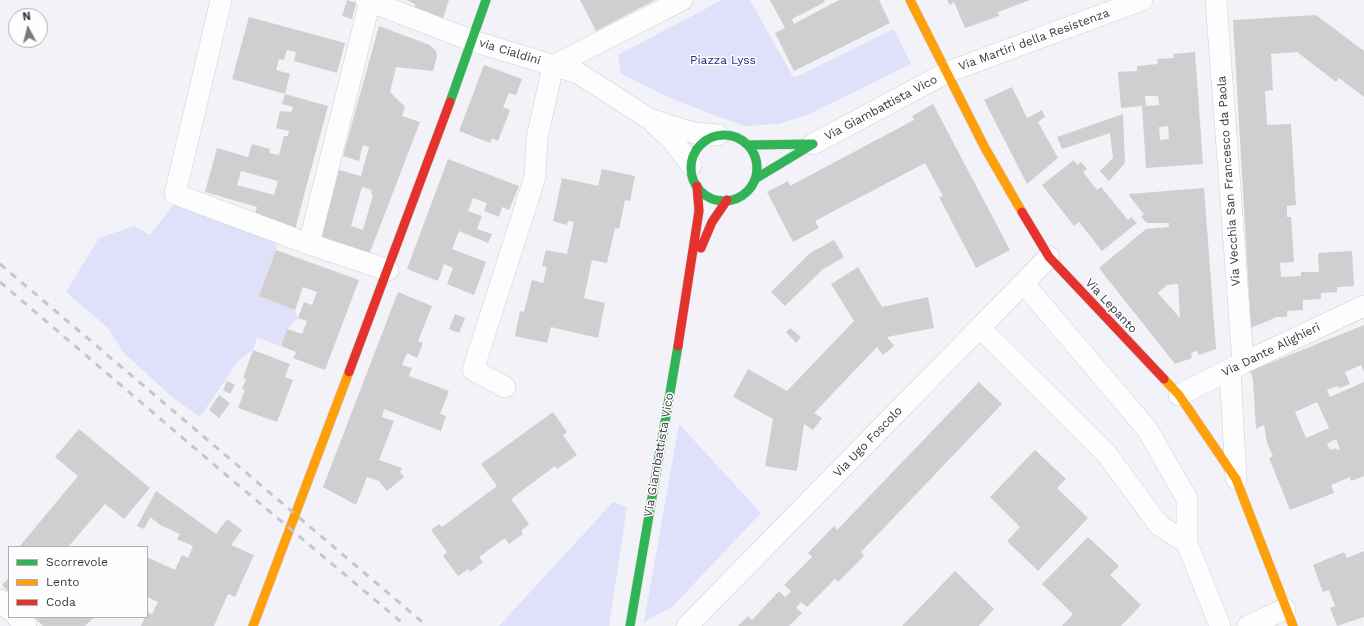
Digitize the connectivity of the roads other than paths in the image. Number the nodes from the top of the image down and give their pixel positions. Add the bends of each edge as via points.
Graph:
1 (221, 0) edge
2 (486, 0) edge
3 (682, 0) edge
4 (910, 0) edge
5 (1142, 0) edge
6 (1216, 0) edge
7 (368, 1) edge
8 (474, 41) junction
9 (553, 66) junction
10 (948, 72) junction
11 (648, 118) junction
12 (718, 135) junction
13 (813, 144) junction
14 (748, 145) junction
15 (691, 164) junction
16 (755, 179) junction
17 (697, 186) junction
18 (728, 200) junction
19 (309, 244) junction
20 (1049, 258) junction
21 (388, 270) junction
22 (689, 283) junction
23 (1024, 284) junction
24 (1364, 306) edge
25 (980, 328) junction
26 (1236, 366) junction
27 (505, 387) dead end
28 (1179, 395) junction
29 (1236, 479) junction
30 (1187, 543) junction
31 (1289, 617) edge
32 (18, 618) edge
33 (26, 626) edge
34 (253, 626) edge
35 (630, 626) edge
36 (687, 626) edge
37 (1220, 626) edge
38 (1248, 626) edge

1 - 19 street via 175,194
2 - 8 street
3 - 9 street
4 - 10 street, Via Lepanto
5 - 10 street, Via Martiri della Resistenza
6 - 26 street, Via Vecchia San Francesco da Paola
7 - 8 street, via Cialdini
7 - 19 street
8 - 9 street, via Cialdini
8 - 21 street
9 - 11 street, via Cialdini via 578,73
9 - 27 street via 537,138 535,176 473,370
10 - 13 street, Via Giambattista Vico
10 - 20 street, Via Lepanto via 985,148
11 - 12 street, via Cialdini via 695,133
11 - 15 street, via Cialdini via 674,142
12 - 14 street via 739,138
12 - 15 street via 702,143 695,152
13 - 14 street, Via Giambattista Vico
13 - 16 street, Via Giambattista Vico
14 - 16 street via 757,164
15 - 17 street via 692,176
16 - 18 street via 749,189
17 - 18 street via 716,200
17 - 22 street, Via Giambattista Vico via 699,211
18 - 22 street, Via Giambattista Vico via 712,222
19 - 21 street
20 - 23 street, Via Ugo Foscolo
20 - 28 street, Via Lepanto
21 - 34 street
22 - 35 street, Via Giambattista Vico
23 - 25 street, Via Ugo Foscolo
23 - 30 street via 1147,429 1187,499
24 - 26 street, Via Dante Alighieri
25 - 30 street via 1105,452 1159,525
25 - 36 street, Via Ugo Foscolo
26 - 28 street, Via Dante Alighieri
26 - 29 street, Via Vecchia San Francesco da Paola
28 - 29 street, Via Lepanto
29 - 31 street, Via Lepanto
30 - 37 street
31 - 38 street
32 - 33 street

